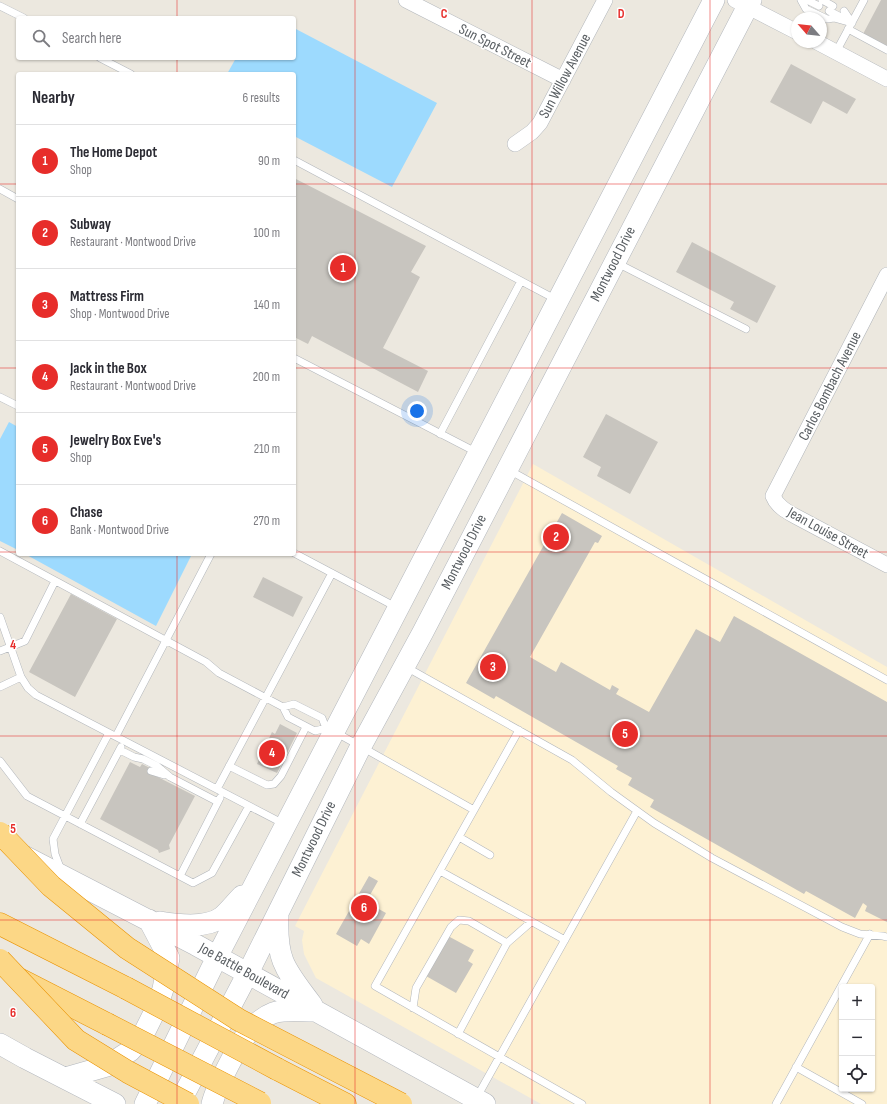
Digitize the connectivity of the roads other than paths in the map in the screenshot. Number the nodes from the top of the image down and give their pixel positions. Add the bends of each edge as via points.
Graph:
1 (406, 0) edge
2 (606, 0) edge
3 (714, 0) edge
4 (801, 0) edge
5 (807, 0) edge
6 (864, 0) edge
7 (744, 2) edge
8 (820, 3) edge
9 (0, 6) edge
10 (844, 11) dead end
11 (20, 16) edge
12 (850, 26) junction
13 (791, 29) edge
14 (827, 47) edge
15 (887, 50) edge
16 (836, 52) junction
17 (104, 60) edge
18 (127, 72) edge
19 (887, 79) edge
20 (563, 80) junction
21 (516, 144) dead end
22 (296, 161) edge
23 (0, 189) edge
24 (16, 198) edge
25 (615, 262) junction
26 (887, 276) edge
27 (521, 281) junction
28 (558, 301) junction
29 (746, 329) dead end
30 (296, 359) edge
31 (0, 397) edge
32 (16, 405) edge
33 (440, 434) junction
34 (478, 453) junction
35 (507, 469) junction
36 (773, 496) joint
37 (0, 551) edge
38 (296, 554) edge
39 (210, 556) edge
40 (887, 565) edge
41 (332, 573) junction
42 (55, 581) junction
43 (399, 608) junction
44 (0, 618) edge
45 (166, 640) junction
46 (10, 647) junction
47 (0, 651) edge
48 (405, 666) junction
49 (21, 677) junction
50 (887, 680) edge
51 (0, 686) edge
52 (266, 698) junction
53 (283, 707) junction
54 (306, 727) junction
55 (330, 730) junction
56 (519, 730) junction
57 (112, 734) junction
58 (124, 740) junction
59 (361, 746) junction
60 (120, 750) junction
61 (134, 757) junction
62 (0, 761) edge
63 (141, 766) dead end
64 (229, 766) junction
65 (152, 771) dead end
66 (170, 777) junction
67 (220, 790) junction
68 (218, 802) junction
69 (249, 806) junction
70 (474, 810) junction
71 (638, 812) junction
72 (64, 816) junction
73 (80, 824) junction
74 (286, 825) junction
75 (0, 833) edge
76 (459, 838) junction
77 (0, 844) edge
78 (490, 855) dead end
79 (440, 871) junction
80 (63, 876) junction
81 (180, 876) junction
82 (256, 882) junction
83 (278, 912) junction
84 (149, 920) junction
85 (532, 922) junction
86 (0, 924) edge
87 (870, 934) junction
88 (887, 937) edge
89 (565, 940) junction
90 (506, 944) junction
91 (217, 957) junction
92 (0, 960) edge
93 (0, 969) edge
94 (248, 973) junction
95 (413, 1008) junction
96 (318, 1012) junction
97 (252, 1028) junction
98 (458, 1034) junction
99 (0, 1044) edge
100 (500, 1057) junction
101 (796, 1067) junction
102 (65, 1078) junction
103 (481, 1102) edge
104 (89, 1104) edge
105 (115, 1104) edge
106 (145, 1104) edge
107 (179, 1104) edge
108 (188, 1104) edge
109 (212, 1104) edge
110 (260, 1104) edge
111 (345, 1104) edge
112 (401, 1104) edge
113 (582, 1104) edge
114 (776, 1104) edge
115 (862, 1104) edge

1 - 20 street, Sun Spot Street
2 - 20 street, Sun Willow Avenue
3 - 28 street, Montwood Drive
4 - 12 lane via 806,9
5 - 8 lane
6 - 12 lane
7 - 13 street
7 - 25 street, Montwood Drive
8 - 12 lane via 831,8
9 - 11 lane
10 - 12 lane
12 - 15 lane
12 - 16 lane
14 - 16 street
16 - 19 street
17 - 18 lane
20 - 21 street, Sun Willow Avenue via 540,123
22 - 27 lane
23 - 24 lane
25 - 29 lane
25 - 35 street, Montwood Drive
26 - 36 street, Carlos Bombach Avenue
27 - 28 lane
27 - 33 lane
28 - 34 street, Montwood Drive
30 - 33 lane
31 - 32 lane
33 - 34 lane
34 - 43 street, Montwood Drive
35 - 48 street, Montwood Drive
35 - 50 lane
36 - 40 street, Jean Louise Street via 784,510
37 - 42 lane
38 - 41 lane
39 - 45 lane
41 - 43 lane
41 - 52 lane
42 - 45 lane
42 - 46 lane via 25,641
43 - 55 street, Montwood Drive
44 - 46 lane
45 - 52 lane
45 - 57 lane
46 - 47 lane
46 - 49 lane
48 - 56 lane
48 - 59 street, Montwood Drive
49 - 51 lane
49 - 57 lane via 36,695
52 - 53 lane
52 - 64 lane
53 - 54 lane via 288,717
53 - 55 lane via 294,704 322,718
54 - 55 lane via 315,731
54 - 64 lane via 281,776 274,784 267,785
55 - 59 lane
55 - 74 street, Montwood Drive
56 - 70 lane
56 - 71 lane via 572,760
57 - 58 lane
57 - 72 lane
58 - 60 lane
58 - 67 lane
59 - 70 lane
59 - 83 street, Montwood Drive
60 - 61 lane
60 - 73 lane
61 - 63 lane
61 - 66 lane via 157,766
62 - 72 lane via 27,796
64 - 67 lane
65 - 66 lane
66 - 68 lane
67 - 68 lane
67 - 69 lane
68 - 81 lane
69 - 74 lane
69 - 81 lane via 212,873 193,883
70 - 76 lane
71 - 87 lane via 712,858 835,924 860,934
71 - 89 lane
72 - 73 lane
72 - 80 lane via 53,839
73 - 81 lane
74 - 82 street, Montwood Drive
75 - 97 highway, bridge via 51,886 127,948
76 - 78 lane
76 - 79 lane
77 - 80 street, Joe Battle Boulevard
79 - 85 lane
79 - 95 lane via 375,986
80 - 84 street, Joe Battle Boulevard
82 - 84 street via 221,918 209,923 180,925
82 - 91 street, Montwood Drive
83 - 94 street, Montwood Drive
83 - 96 street via 277,936 280,956 287,972
84 - 91 street, Joe Battle Boulevard
84 - 102 street via 168,958 157,1007 141,1039 130,1051 107,1066
85 - 89 lane
85 - 90 lane
86 - 111 highway, bridge
87 - 88 lane
87 - 101 lane
89 - 100 lane
90 - 95 lane via 468,921 459,920 451,927 416,988
90 - 98 lane
91 - 94 street, Joe Battle Boulevard
91 - 106 street, Montwood Drive
92 - 108 highway, bridge via 76,1040
93 - 110 highway, bridge
94 - 96 street, Joe Battle Boulevard
94 - 107 street, Montwood Drive
95 - 98 lane
96 - 97 street via 285,1010 265,1017
96 - 103 street, Joe Battle Boulevard
97 - 109 street via 221,1082
97 - 112 highway, bridge
98 - 100 lane
99 - 102 street
100 - 103 lane
100 - 113 lane
101 - 114 lane
101 - 115 lane
102 - 104 street
102 - 105 street

